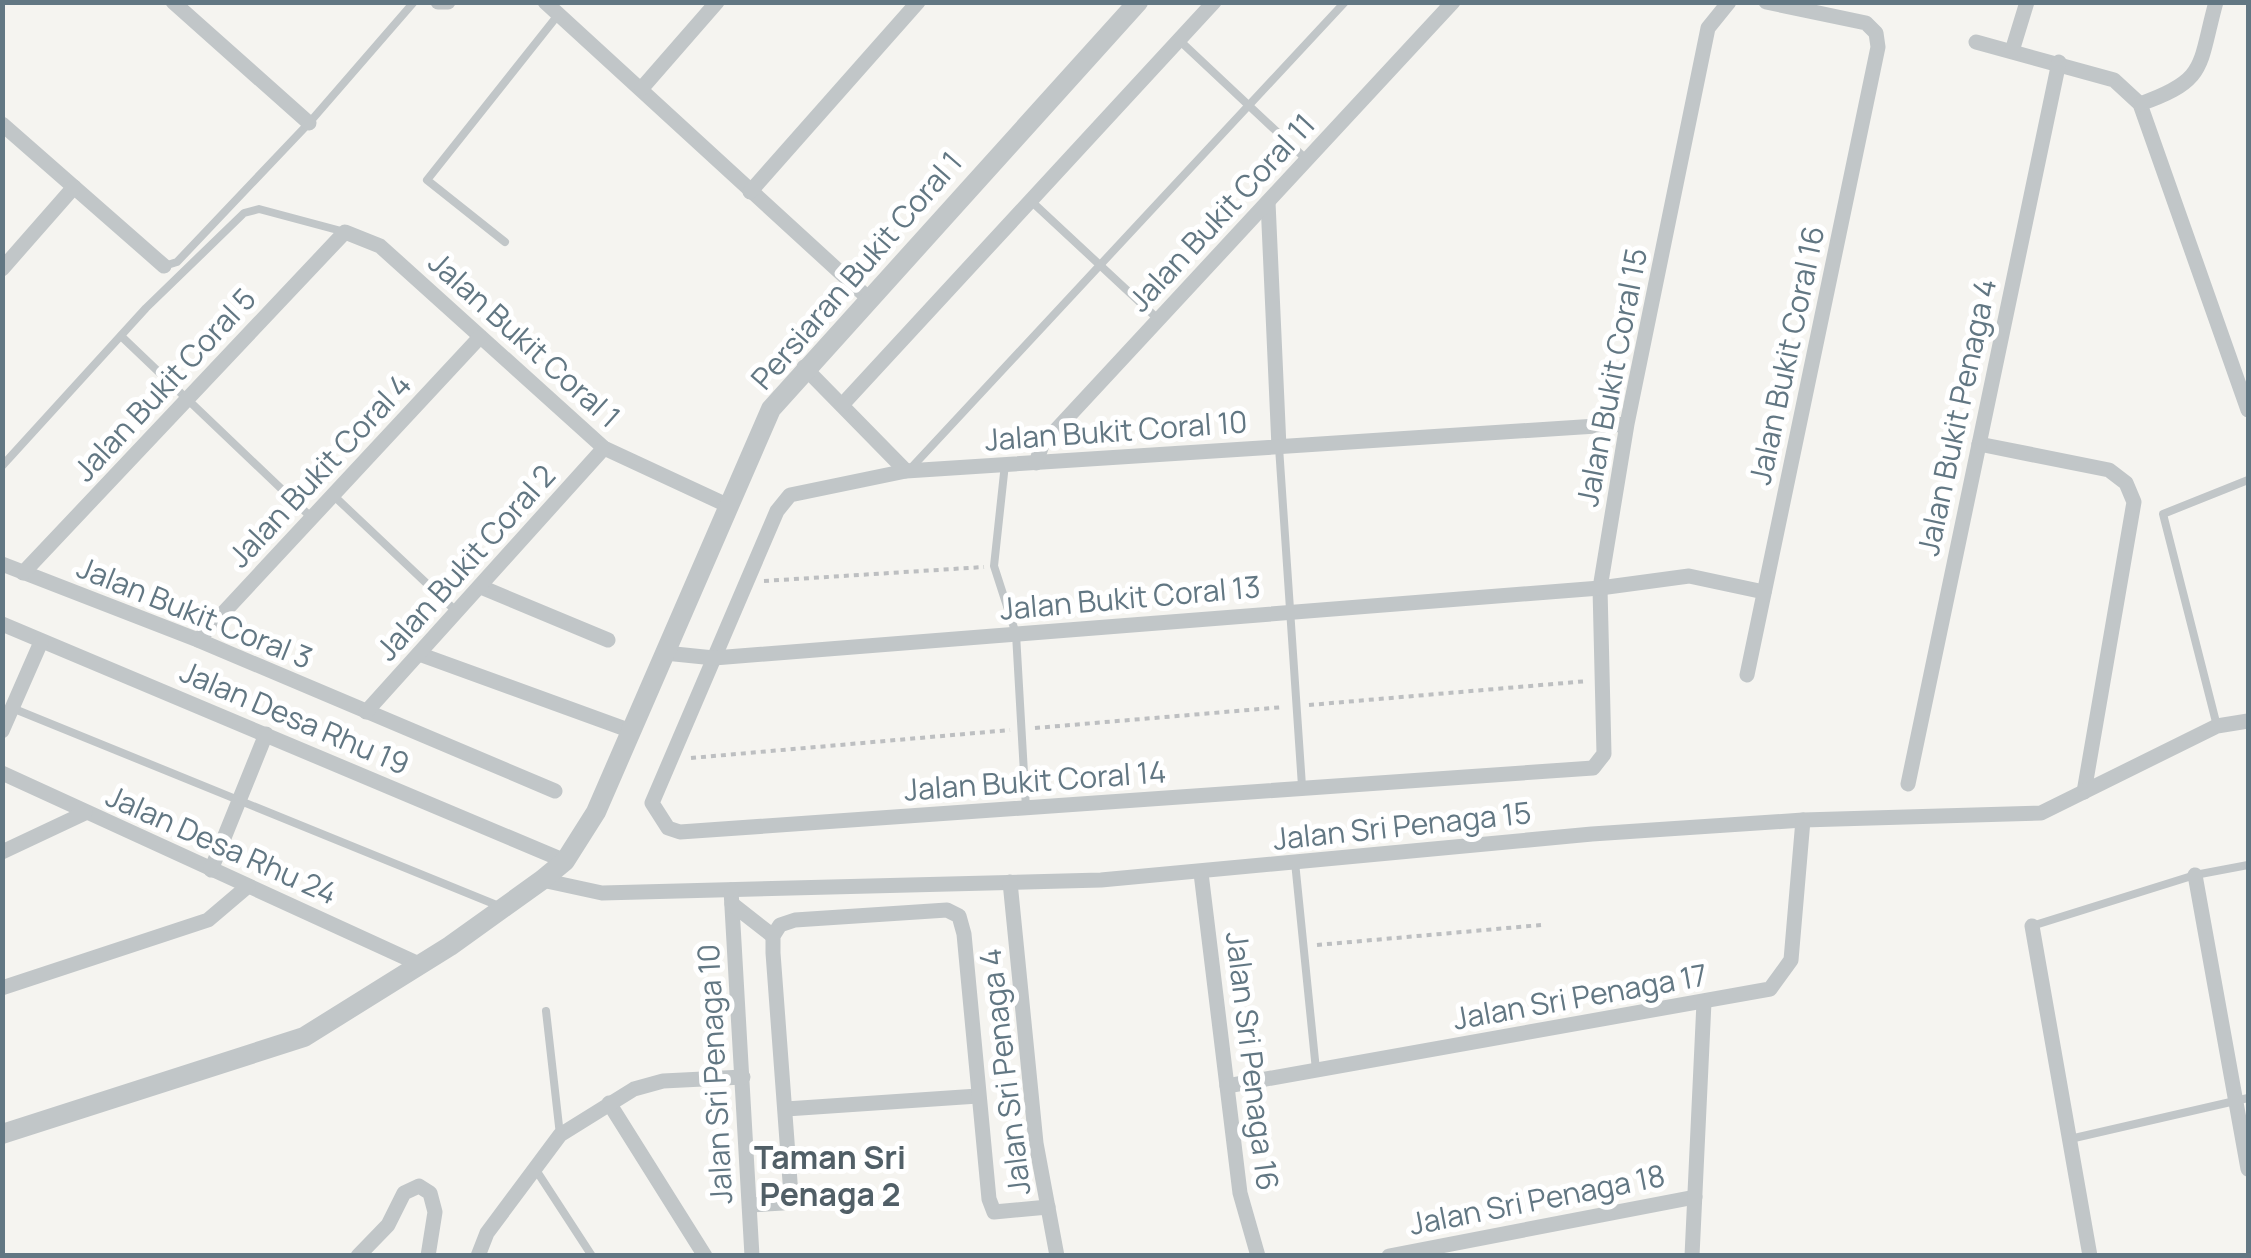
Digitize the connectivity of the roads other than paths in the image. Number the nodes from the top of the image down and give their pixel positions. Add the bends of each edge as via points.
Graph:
1 (173, 2) edge
2 (414, 2) edge
3 (438, 2) edge
4 (448, 2) edge
5 (545, 2) edge
6 (716, 2) edge
7 (918, 2) edge
8 (1138, 2) edge
9 (1214, 2) edge
10 (1345, 2) edge
11 (1454, 2) edge
12 (1729, 2) edge
13 (1766, 2) edge
14 (2027, 2) edge
15 (2216, 2) edge
16 (558, 15) junction
17 (1179, 40) junction
18 (1976, 42) dead end
19 (2012, 51) junction
20 (2059, 62) junction
21 (642, 88) junction
22 (2140, 104) junction
23 (1250, 106) junction
24 (309, 123) junction
25 (2, 124) edge
26 (1307, 160) junction
27 (74, 187) junction
28 (750, 192) junction
29 (1031, 201) junction
30 (1268, 202) junction
31 (344, 232) junction
32 (505, 242) dead end
33 (164, 266) joint
34 (1102, 266) junction
35 (2, 269) edge
36 (867, 297) junction
37 (1158, 320) junction
38 (121, 336) junction
39 (480, 338) junction
40 (804, 367) junction
41 (187, 399) junction
42 (842, 405) junction
43 (2248, 410) edge
44 (1627, 424) junction
45 (1979, 444) junction
46 (1279, 447) junction
47 (604, 448) junction
48 (1036, 462) junction
49 (1005, 464) junction
50 (2, 466) edge
51 (906, 471) junction
52 (2248, 480) edge
53 (334, 496) junction
54 (728, 506) junction
55 (313, 519) junction
56 (2, 564) edge
57 (23, 573) junction
58 (482, 587) junction
59 (1600, 588) junction
60 (1764, 592) junction
61 (1290, 612) junction
62 (458, 613) junction
63 (2, 624) edge
64 (1016, 634) junction
65 (198, 640) junction
66 (608, 640) dead end
67 (41, 642) junction
68 (665, 653) junction
69 (419, 654) junction
70 (714, 658) junction
71 (1747, 675) dead end
72 (12, 708) junction
73 (366, 712) junction
74 (2248, 722) edge
75 (2217, 726) junction
76 (2, 731) edge
77 (631, 731) junction
78 (266, 734) junction
79 (1593, 768) joint
80 (2, 773) edge
81 (1908, 784) dead end
82 (1302, 788) junction
83 (556, 791) dead end
84 (2084, 792) junction
85 (241, 801) junction
86 (1026, 808) junction
87 (85, 814) junction
88 (1803, 820) junction
89 (2, 852) edge
90 (565, 862) junction
91 (1295, 862) junction
92 (2248, 865) edge
93 (211, 870) junction
94 (1200, 873) junction
95 (2195, 875) junction
96 (542, 880) junction
97 (1010, 882) junction
98 (248, 886) junction
99 (731, 897) junction
100 (504, 908) junction
101 (2032, 926) joint
102 (773, 936) junction
103 (420, 964) junction
104 (2, 988) edge
105 (1704, 1002) junction
106 (546, 1012) dead end
107 (1316, 1070) junction
108 (743, 1077) junction
109 (1227, 1086) junction
110 (978, 1096) junction
111 (2242, 1099) edge
112 (609, 1102) junction
113 (786, 1109) junction
114 (2, 1134) edge
115 (560, 1135) junction
116 (2070, 1139) junction
117 (534, 1166) junction
118 (2248, 1170) edge
119 (1695, 1197) junction
120 (750, 1205) junction
121 (1048, 1207) junction
122 (1449, 1250) edge
123 (478, 1254) edge
124 (358, 1256) edge
125 (428, 1256) edge
126 (592, 1256) edge
127 (705, 1256) edge
128 (752, 1256) edge
129 (1057, 1256) edge
130 (1258, 1256) edge
131 (1389, 1256) edge
132 (1692, 1256) edge
133 (2090, 1256) edge

1 - 24 street
2 - 24 lane
3 - 4 street
5 - 16 street
6 - 21 street
7 - 28 street
8 - 36 street, Persiaran Bukit Coral 1
9 - 17 street
10 - 23 lane
11 - 26 street, Jalan Bukit Coral 11
12 - 44 street, Jalan Bukit Coral 15 via 1708,28
13 - 60 street, Jalan Bukit Coral 16 via 1866,23 1878,47
14 - 19 street
15 - 22 street via 2197,70 2182,89
16 - 21 street
16 - 32 lane via 427,180
17 - 23 lane
17 - 29 street
18 - 19 street
19 - 20 street
20 - 22 street via 2114,80
20 - 45 street, Jalan Bukit Penaga 4
21 - 28 street
22 - 43 street
23 - 26 lane
23 - 34 lane
24 - 33 lane via 177,262
25 - 27 street
26 - 30 street, Jalan Bukit Coral 11
27 - 33 street
27 - 35 street
28 - 36 street
29 - 34 lane
29 - 42 street
30 - 37 street, Jalan Bukit Coral 11
30 - 46 street
31 - 38 lane via 260,209 244,213
31 - 39 street, Jalan Bukit Coral 1 via 380,246
31 - 41 street, Jalan Bukit Coral 5
34 - 37 lane
34 - 51 lane
36 - 40 street, Persiaran Bukit Coral 1
37 - 48 street, Jalan Bukit Coral 11 via 1042,444
38 - 41 lane
38 - 50 lane
39 - 47 street, Jalan Bukit Coral 1
39 - 53 street, Jalan Bukit Coral 4
40 - 42 street
40 - 54 street, Persiaran Bukit Coral 1 via 770,409
41 - 55 lane
41 - 57 street, Jalan Bukit Coral 5
42 - 51 street
44 - 46 street, Jalan Bukit Coral 10
44 - 59 street, Jalan Bukit Coral 15
45 - 81 street, Jalan Bukit Penaga 4
45 - 84 street via 2109,470 2126,483 2134,502
46 - 48 street, Jalan Bukit Coral 10
46 - 61 lane
47 - 54 street, Jalan Bukit Coral 1
47 - 58 street, Jalan Bukit Coral 2
48 - 49 street, Jalan Bukit Coral 10
49 - 51 street, Jalan Bukit Coral 10
49 - 64 lane via 994,566
51 - 70 street, Jalan Bukit Coral 10 via 790,495 777,511
52 - 75 lane via 2163,514
53 - 55 street, Jalan Bukit Coral 4
53 - 62 lane
54 - 68 street, Persiaran Bukit Coral 1
55 - 65 street, Jalan Bukit Coral 4
56 - 57 street, Jalan Bukit Coral 3
57 - 65 street, Jalan Bukit Coral 3
58 - 62 street, Jalan Bukit Coral 2
58 - 66 street
59 - 60 street, Jalan Bukit Coral 13 via 1689,576
59 - 61 street, Jalan Bukit Coral 13
59 - 79 street, Jalan Bukit Coral 15 via 1604,754
60 - 71 street, Jalan Bukit Coral 16
61 - 64 street, Jalan Bukit Coral 13
61 - 82 lane
62 - 69 street, Jalan Bukit Coral 2
63 - 67 street, Jalan Desa Rhu 19
64 - 70 street, Jalan Bukit Coral 13
64 - 86 lane
65 - 73 street, Jalan Bukit Coral 3
67 - 72 street
67 - 78 street, Jalan Desa Rhu 19
68 - 70 street, Jalan Bukit Coral 13
68 - 77 street, Persiaran Bukit Coral 1
69 - 73 street, Jalan Bukit Coral 2
69 - 77 street
70 - 86 street, Jalan Bukit Coral 14 via 652,803 668,828
72 - 76 street
72 - 85 lane
73 - 83 street, Jalan Bukit Coral 3
74 - 75 street, Jalan Sri Penaga 15
75 - 84 street, Jalan Sri Penaga 15
77 - 90 street, Persiaran Bukit Coral 1 via 596,812
78 - 85 street
78 - 90 street, Jalan Desa Rhu 19
79 - 82 street, Jalan Bukit Coral 14
80 - 87 street, Jalan Desa Rhu 24
82 - 86 street, Jalan Bukit Coral 14
84 - 88 street, Jalan Sri Penaga 15 via 2040,813
85 - 93 street
85 - 100 lane
87 - 89 street
87 - 93 street, Jalan Desa Rhu 24
88 - 91 street, Jalan Sri Penaga 15
88 - 105 street, Jalan Sri Penaga 17 via 1791,960 1770,989
90 - 96 street, Persiaran Bukit Coral 1
91 - 94 street, Jalan Sri Penaga 15
91 - 107 lane
92 - 95 lane
93 - 98 street, Jalan Desa Rhu 24
94 - 97 street, Jalan Sri Penaga 15
94 - 109 street, Jalan Sri Penaga 16
95 - 101 lane
95 - 111 street
96 - 99 street, Jalan Sri Penaga 15 via 602,893
96 - 100 street, Persiaran Bukit Coral 1
97 - 99 street, Jalan Sri Penaga 15
97 - 121 street, Jalan Sri Penaga 4
98 - 103 street, Jalan Desa Rhu 24
98 - 104 street via 208,920
99 - 102 street
99 - 108 street, Jalan Sri Penaga 10
100 - 103 street, Persiaran Bukit Coral 1
101 - 116 street
102 - 110 street via 780,924 794,920 947,910 959,916
102 - 113 street
103 - 114 street, Persiaran Bukit Coral 1 via 304,1036
105 - 107 street, Jalan Sri Penaga 17
105 - 119 street
106 - 115 lane
107 - 109 street, Jalan Sri Penaga 17
108 - 112 street via 663,1081
108 - 120 street, Jalan Sri Penaga 10
109 - 130 street, Jalan Sri Penaga 16 via 1240,1193
110 - 113 street
110 - 121 street via 994,1212
111 - 116 lane
111 - 118 street
112 - 115 street
112 - 127 street
113 - 120 street via 791,1195 783,1203
115 - 117 street
116 - 133 street
117 - 123 street
117 - 126 lane
119 - 122 street, Jalan Sri Penaga 18
119 - 132 street
120 - 128 street, Jalan Sri Penaga 10
121 - 129 street, Jalan Sri Penaga 4
122 - 131 street, Jalan Sri Penaga 18
124 - 125 street via 388,1225 404,1192 419,1186 430,1193 435,1212

